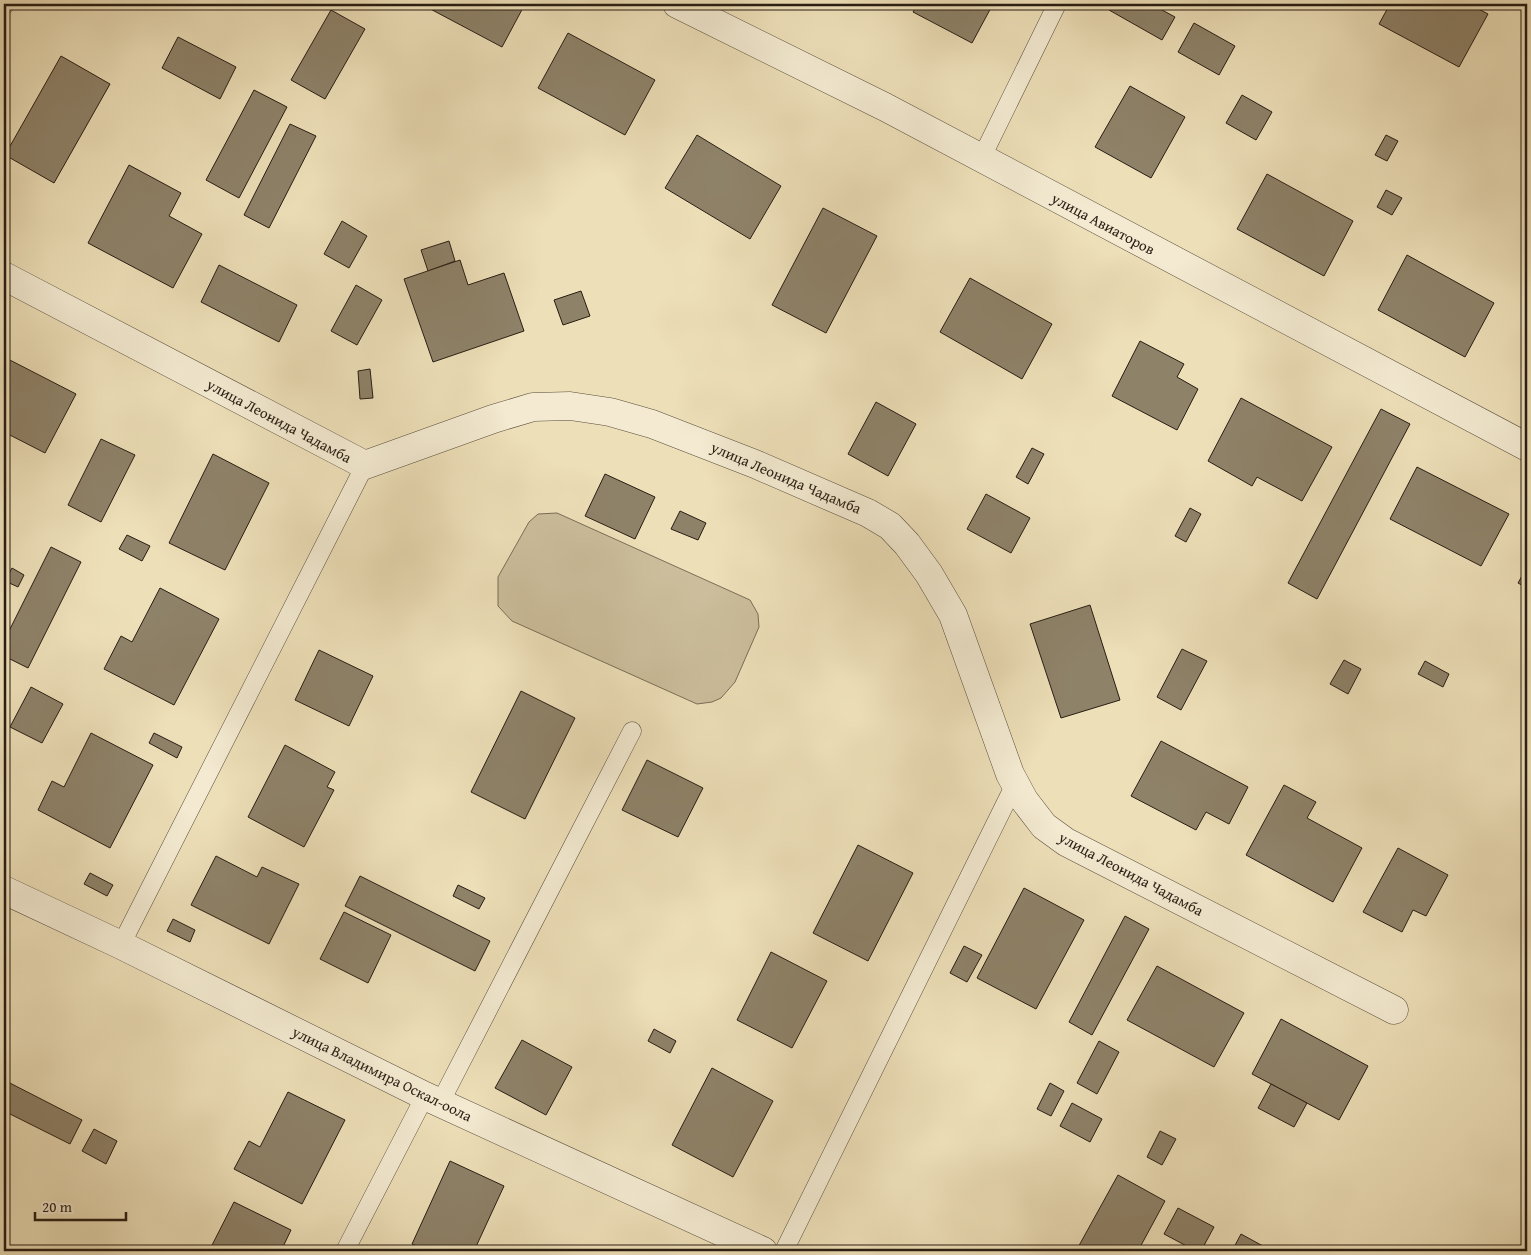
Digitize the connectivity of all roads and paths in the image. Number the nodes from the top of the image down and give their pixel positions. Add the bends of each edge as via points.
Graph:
1 (677, 4) edge
2 (1056, 4) edge
3 (981, 159) junction
4 (4, 276) edge
5 (1527, 447) edge
6 (365, 465) junction
7 (632, 731) dead end
8 (1016, 784) junction
9 (4, 890) edge
10 (121, 945) junction
11 (1394, 1010) dead end
12 (432, 1100) junction
13 (345, 1251) edge
14 (763, 1251) edge
15 (784, 1251) edge

1 - 3 street, улица Авиаторов via 885,107
2 - 3 lane
3 - 5 street, улица Авиаторов
4 - 6 street, улица Леонида Чадамба
6 - 8 street, улица Леонида Чадамба via 533,407 570,406 610,412 652,424 868,513 890,526 907,544 953,615 1006,765
6 - 10 lane
7 - 12 lane
8 - 11 street, улица Леонида Чадамба via 1044,826 1066,842
8 - 15 lane
9 - 10 street, улица Владимира Оскал-оола
10 - 12 street, улица Владимира Оскал-оола
12 - 13 lane
12 - 14 street, улица Владимира Оскал-оола

